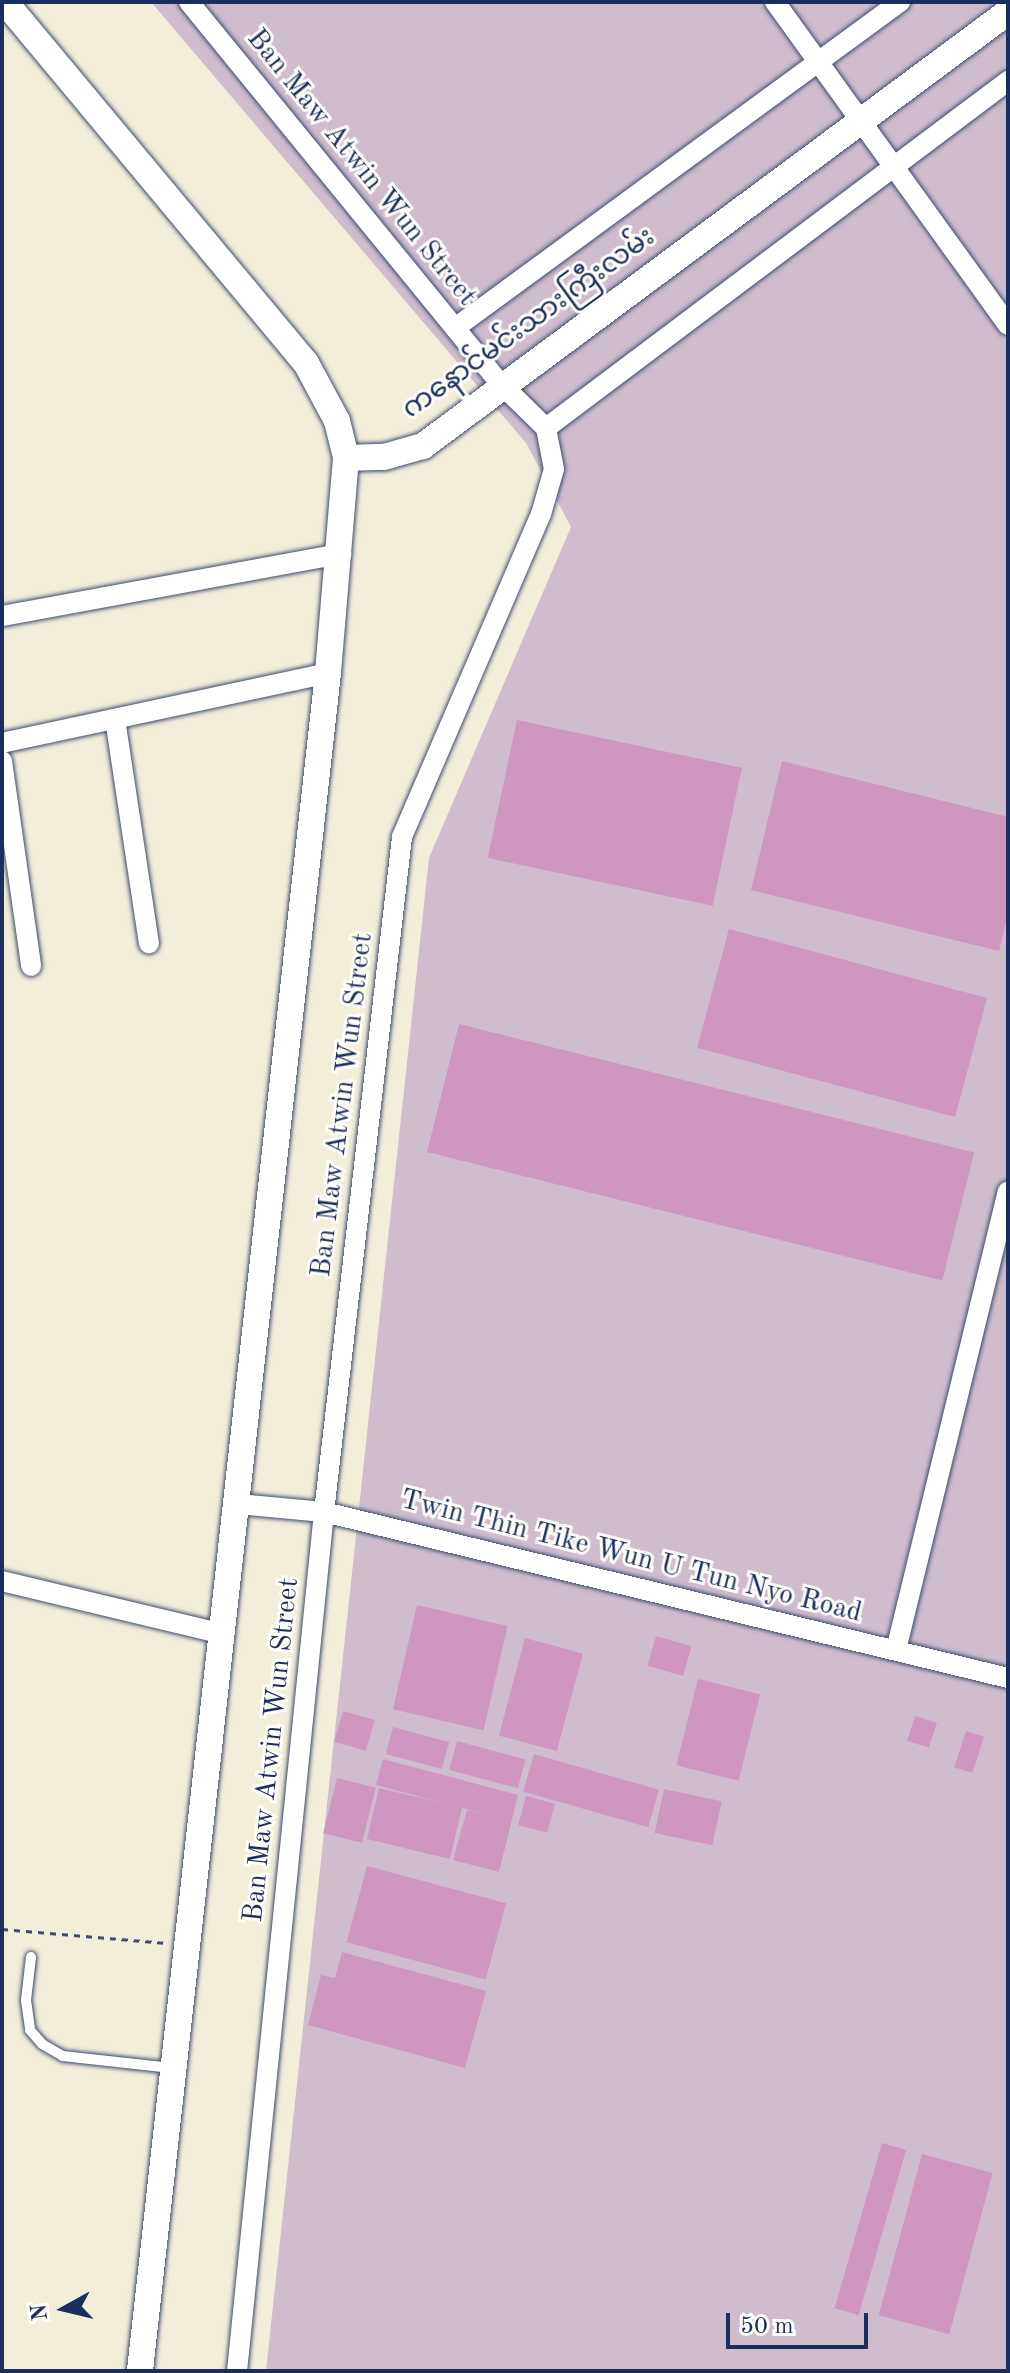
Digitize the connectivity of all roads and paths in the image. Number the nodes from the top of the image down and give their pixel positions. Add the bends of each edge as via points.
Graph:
1 (5, 2) edge
2 (189, 2) edge
3 (775, 2) edge
4 (900, 2) edge
5 (1008, 12) edge
6 (819, 61) junction
7 (1008, 81) edge
8 (861, 121) junction
9 (892, 164) junction
10 (1008, 325) edge
11 (455, 328) junction
12 (501, 384) junction
13 (546, 428) junction
14 (346, 458) junction
15 (341, 554) junction
16 (2, 616) edge
17 (328, 673) junction
18 (115, 719) junction
19 (2, 743) edge
20 (2, 761) edge
21 (149, 943) dead end
22 (31, 966) dead end
23 (1008, 1191) edge
24 (238, 1504) junction
25 (324, 1512) junction
26 (2, 1581) edge
27 (222, 1634) junction
28 (896, 1650) junction
29 (1008, 1678) edge
30 (2, 1929) edge
31 (186, 1944) junction
32 (31, 1957) dead end
33 (171, 2068) junction
34 (140, 2371) edge
35 (237, 2371) edge

1 - 14 main road via 306,363 337,421
2 - 11 street, Ban Maw Atwin Wun Street
3 - 6 street
4 - 6 street
5 - 8 main road, ကနောင်မင်းသားကြီးလမ်း
6 - 8 street
6 - 11 street
7 - 9 street
8 - 9 street
8 - 12 main road, ကနောင်မင်းသားကြီးလမ်း
9 - 10 street
9 - 13 street
11 - 12 street, Ban Maw Atwin Wun Street
12 - 13 street, Ban Maw Atwin Wun Street
12 - 14 main road, ကနောင်မင်းသားကြီးလမ်း via 423,446 384,457
13 - 25 street, Ban Maw Atwin Wun Street via 554,469 541,514 402,837
14 - 15 main road
15 - 16 street
15 - 17 main road
17 - 18 street
17 - 24 main road
18 - 19 street
18 - 21 street
20 - 22 street
23 - 28 street
24 - 25 street, Twin Thin Tike Wun U Tun Nyo Road
24 - 27 main road
25 - 28 street, Twin Thin Tike Wun U Tun Nyo Road
25 - 35 street, Ban Maw Atwin Wun Street
26 - 27 street
27 - 31 main road
28 - 29 street, Twin Thin Tike Wun U Tun Nyo Road
30 - 31 path
31 - 33 main road
32 - 33 lane via 26,2000 30,2030 42,2044 63,2056
33 - 34 main road

